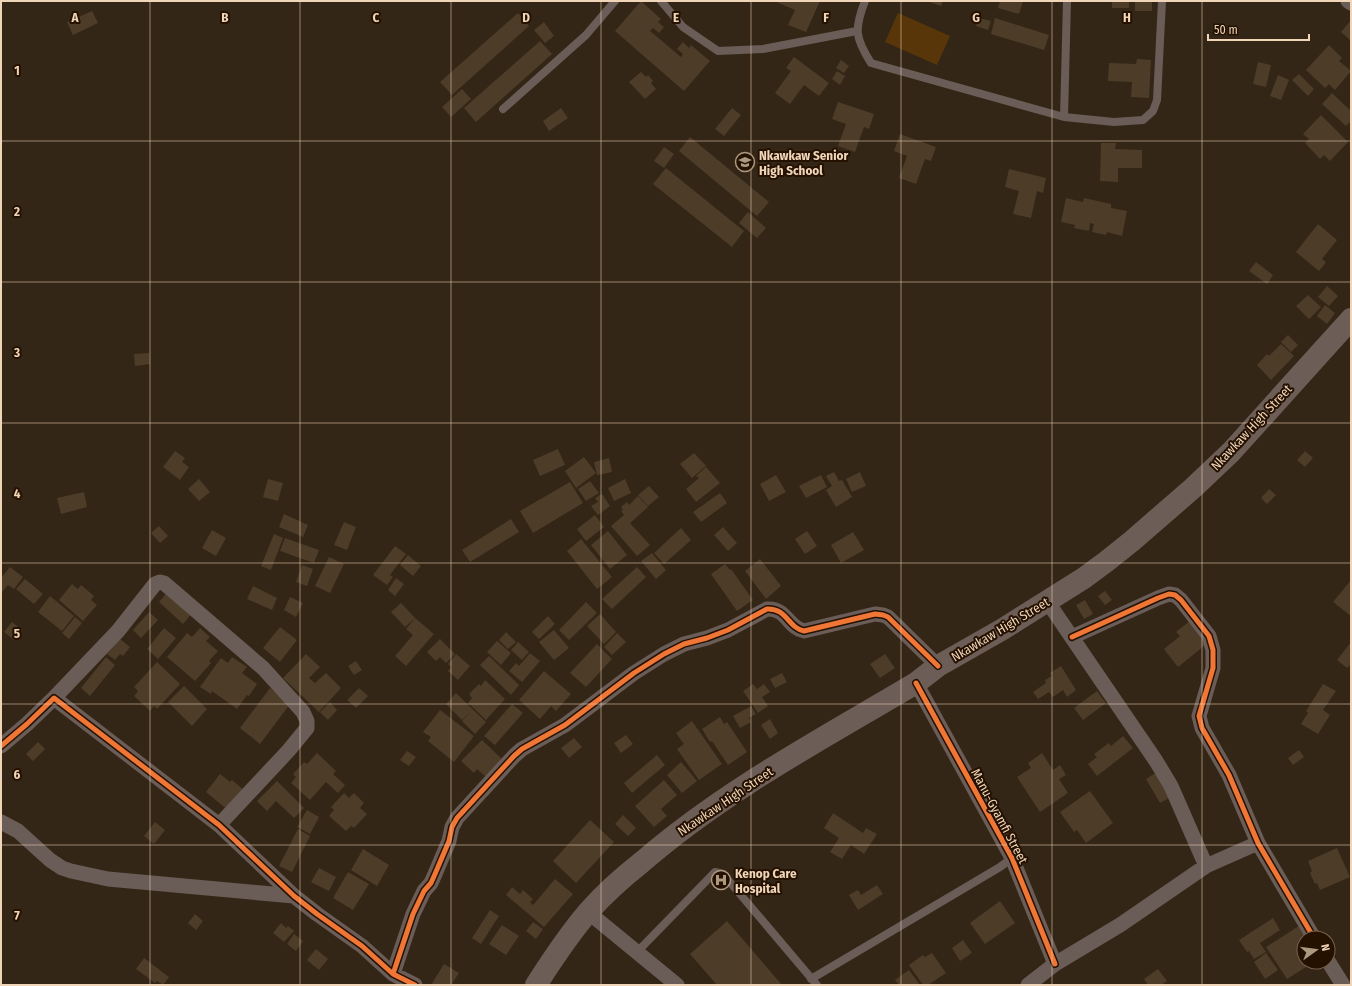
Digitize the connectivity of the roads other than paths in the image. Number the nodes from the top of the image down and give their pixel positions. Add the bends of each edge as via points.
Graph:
1 (615, 1) edge
2 (662, 1) edge
3 (865, 1) edge
4 (1067, 1) edge
5 (1162, 1) edge
6 (1348, 1) edge
7 (1351, 3) edge
8 (857, 31) junction
9 (503, 109) dead end
10 (1064, 117) junction
11 (1351, 319) edge
12 (1048, 601) junction
13 (1072, 637) junction
14 (938, 666) junction
15 (916, 683) junction
16 (54, 698) junction
17 (1, 746) edge
18 (1, 822) edge
19 (219, 825) junction
20 (1258, 843) junction
21 (1012, 858) junction
22 (1206, 866) junction
23 (294, 896) junction
24 (588, 912) junction
25 (1309, 930) edge
26 (638, 951) junction
27 (1055, 964) junction
28 (1334, 970) edge
29 (393, 974) junction
30 (814, 982) edge
31 (415, 985) edge
32 (536, 985) edge
33 (677, 985) edge
34 (1028, 985) edge
35 (1343, 985) edge

1 - 9 lane via 586,35
2 - 8 lane via 683,27 718,51 763,49
3 - 8 lane via 858,18
4 - 10 lane
5 - 10 lane via 1157,100 1153,111 1143,120 1114,122
6 - 7 street
8 - 10 lane via 861,47 871,63
11 - 12 main road, Nkawkaw High Street via 1231,452 1193,488 1107,561
12 - 13 street
12 - 14 main road, Nkawkaw High Street
13 - 20 street via 1169,594 1181,600 1209,636 1213,650 1213,668 1199,716 1202,728 1229,775
13 - 22 street via 1171,786
14 - 15 main road, Nkawkaw High Street
14 - 29 street via 883,615 875,614 804,631 799,630 781,612 773,609 767,609 728,630 684,644 664,654 634,673 565,725 522,749 467,806 452,827 449,841 431,883 424,891 413,914
15 - 21 street, Manu-Gyamfi Street
15 - 24 main road, Nkawkaw High Street via 742,787 697,817 660,846
16 - 17 street
16 - 19 street
16 - 19 street via 118,631 155,584 164,583 263,668 304,712 307,721 307,728 289,750
18 - 23 street via 18,831 50,860 72,871 108,879
19 - 23 street
20 - 22 street
20 - 25 street
21 - 27 street, Manu-Gyamfi Street
21 - 30 lane
22 - 27 street via 1120,925
23 - 29 street via 362,946
24 - 26 street
24 - 32 main road, Nkawkaw High Street
26 - 30 lane via 715,872 719,872
26 - 33 street
27 - 34 street
28 - 35 street
29 - 31 street

